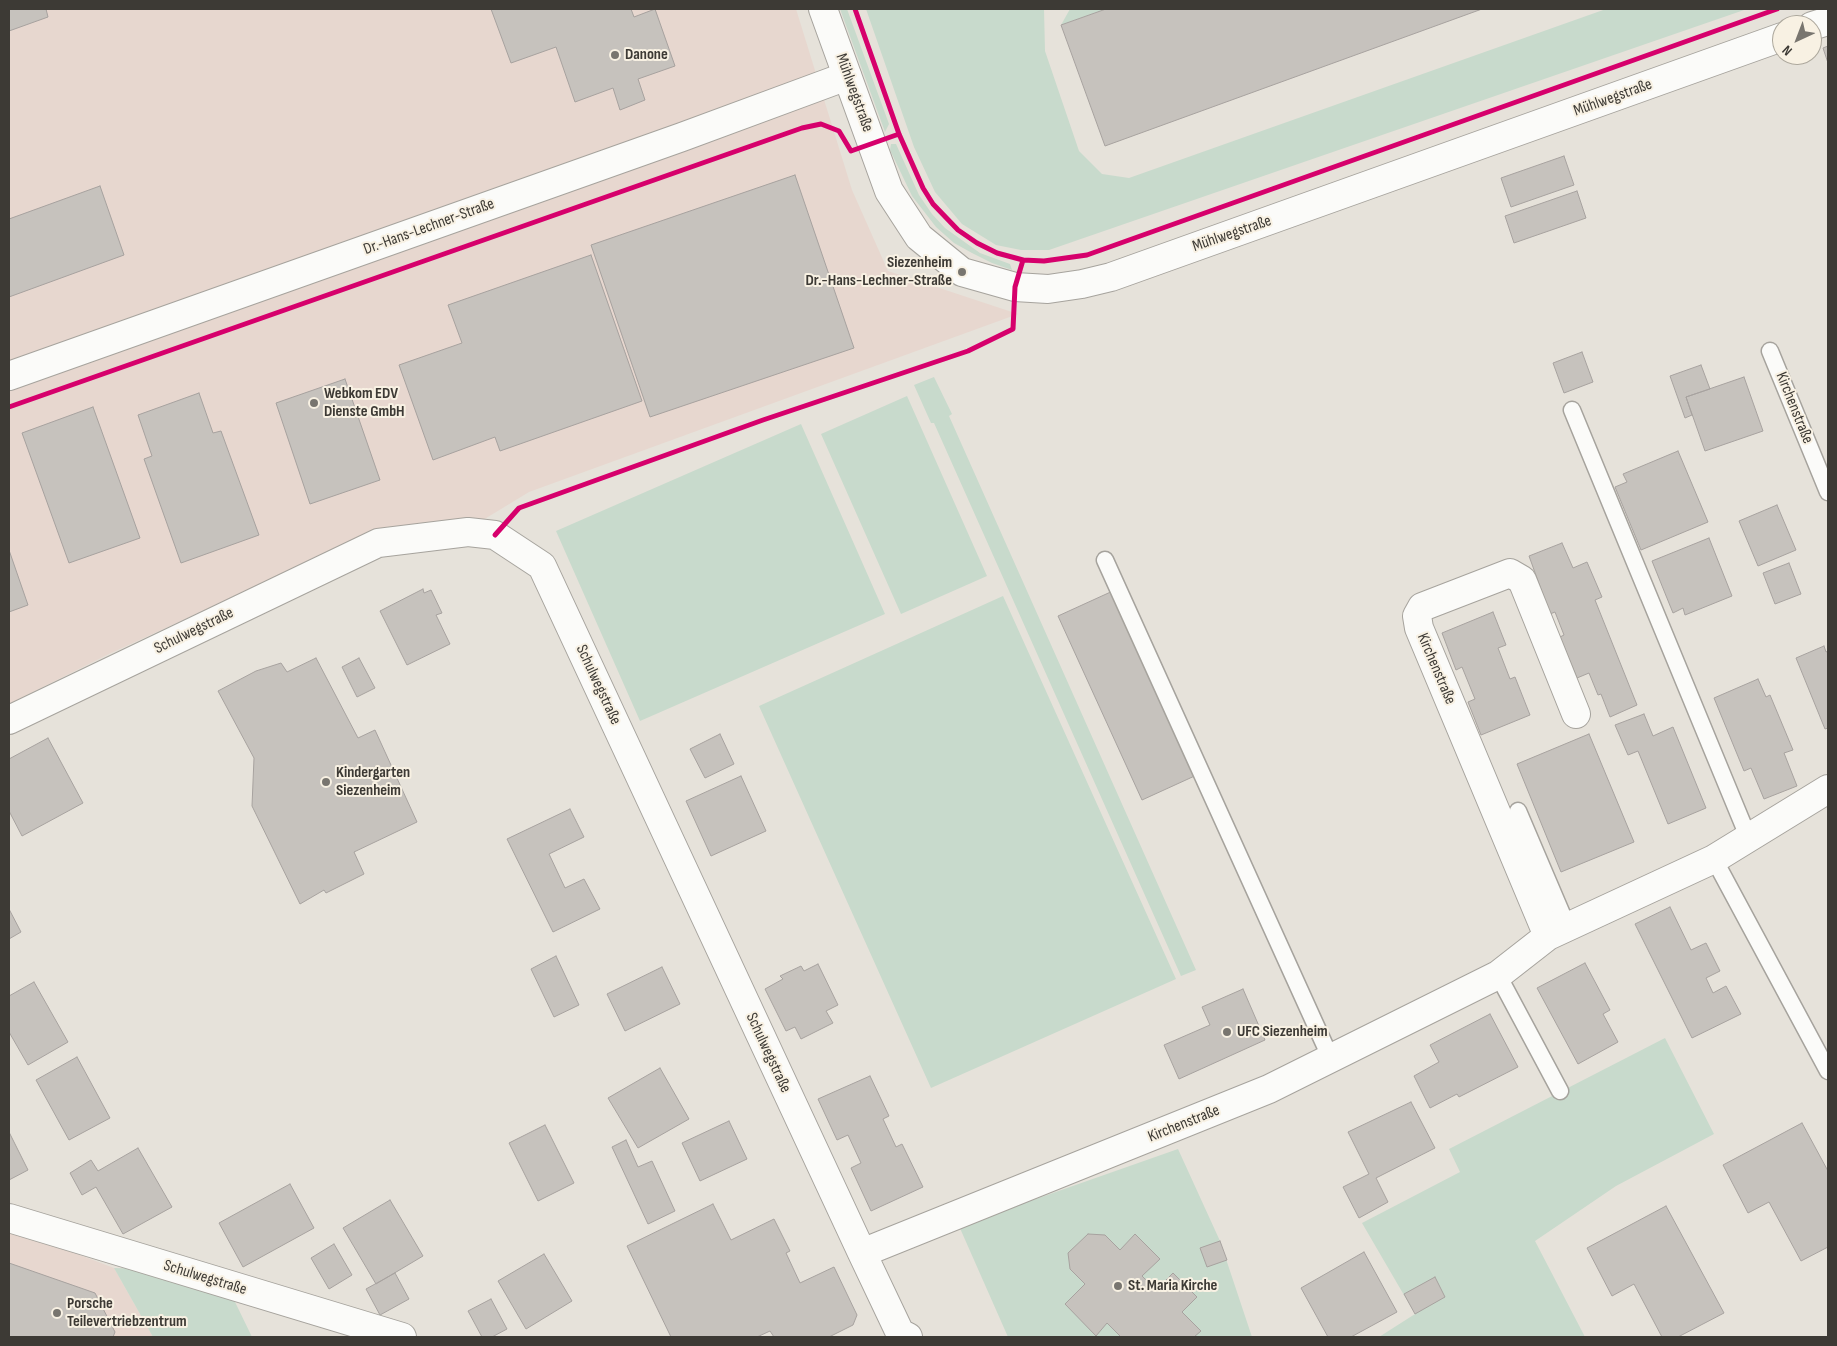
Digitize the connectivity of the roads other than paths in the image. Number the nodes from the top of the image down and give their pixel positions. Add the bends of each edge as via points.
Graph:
1 (824, 9) edge
2 (1772, 41) edge
3 (847, 76) junction
4 (1770, 352) dead end
5 (9, 376) edge
6 (1572, 410) dead end
7 (1828, 492) edge
8 (1105, 560) dead end
9 (1576, 714) dead end
10 (9, 720) edge
11 (1828, 789) edge
12 (1518, 811) dead end
13 (1749, 839) junction
14 (1714, 859) junction
15 (1557, 931) junction
16 (1498, 975) junction
17 (1331, 1059) junction
18 (1828, 1071) edge
19 (1560, 1091) dead end
20 (9, 1218) edge
21 (862, 1254) junction
22 (900, 1336) edge
23 (402, 1337) edge

1 - 3 street, Mühlwegstraße
2 - 3 street, Mühlwegstraße via 1111,277 1048,289 1015,287 962,272 919,237 889,191
3 - 5 street, Dr.-Hans-Lechner-Straße
4 - 7 lane, Kirchenstraße
6 - 13 lane
8 - 17 lane
9 - 15 street, Kirchenstraße via 1522,580 1510,573 1422,608 1417,616 1419,628
10 - 21 street, Schulwegstraße via 378,543 468,532 495,535 542,566
11 - 13 street, Kirchenstraße
12 - 15 lane
13 - 14 street, Kirchenstraße
14 - 15 street, Kirchenstraße
14 - 18 lane
15 - 16 street, Kirchenstraße
16 - 17 street, Kirchenstraße
16 - 19 lane
17 - 21 street, Kirchenstraße via 1269,1089
20 - 23 street, Schulwegstraße
21 - 22 street, Schulwegstraße

